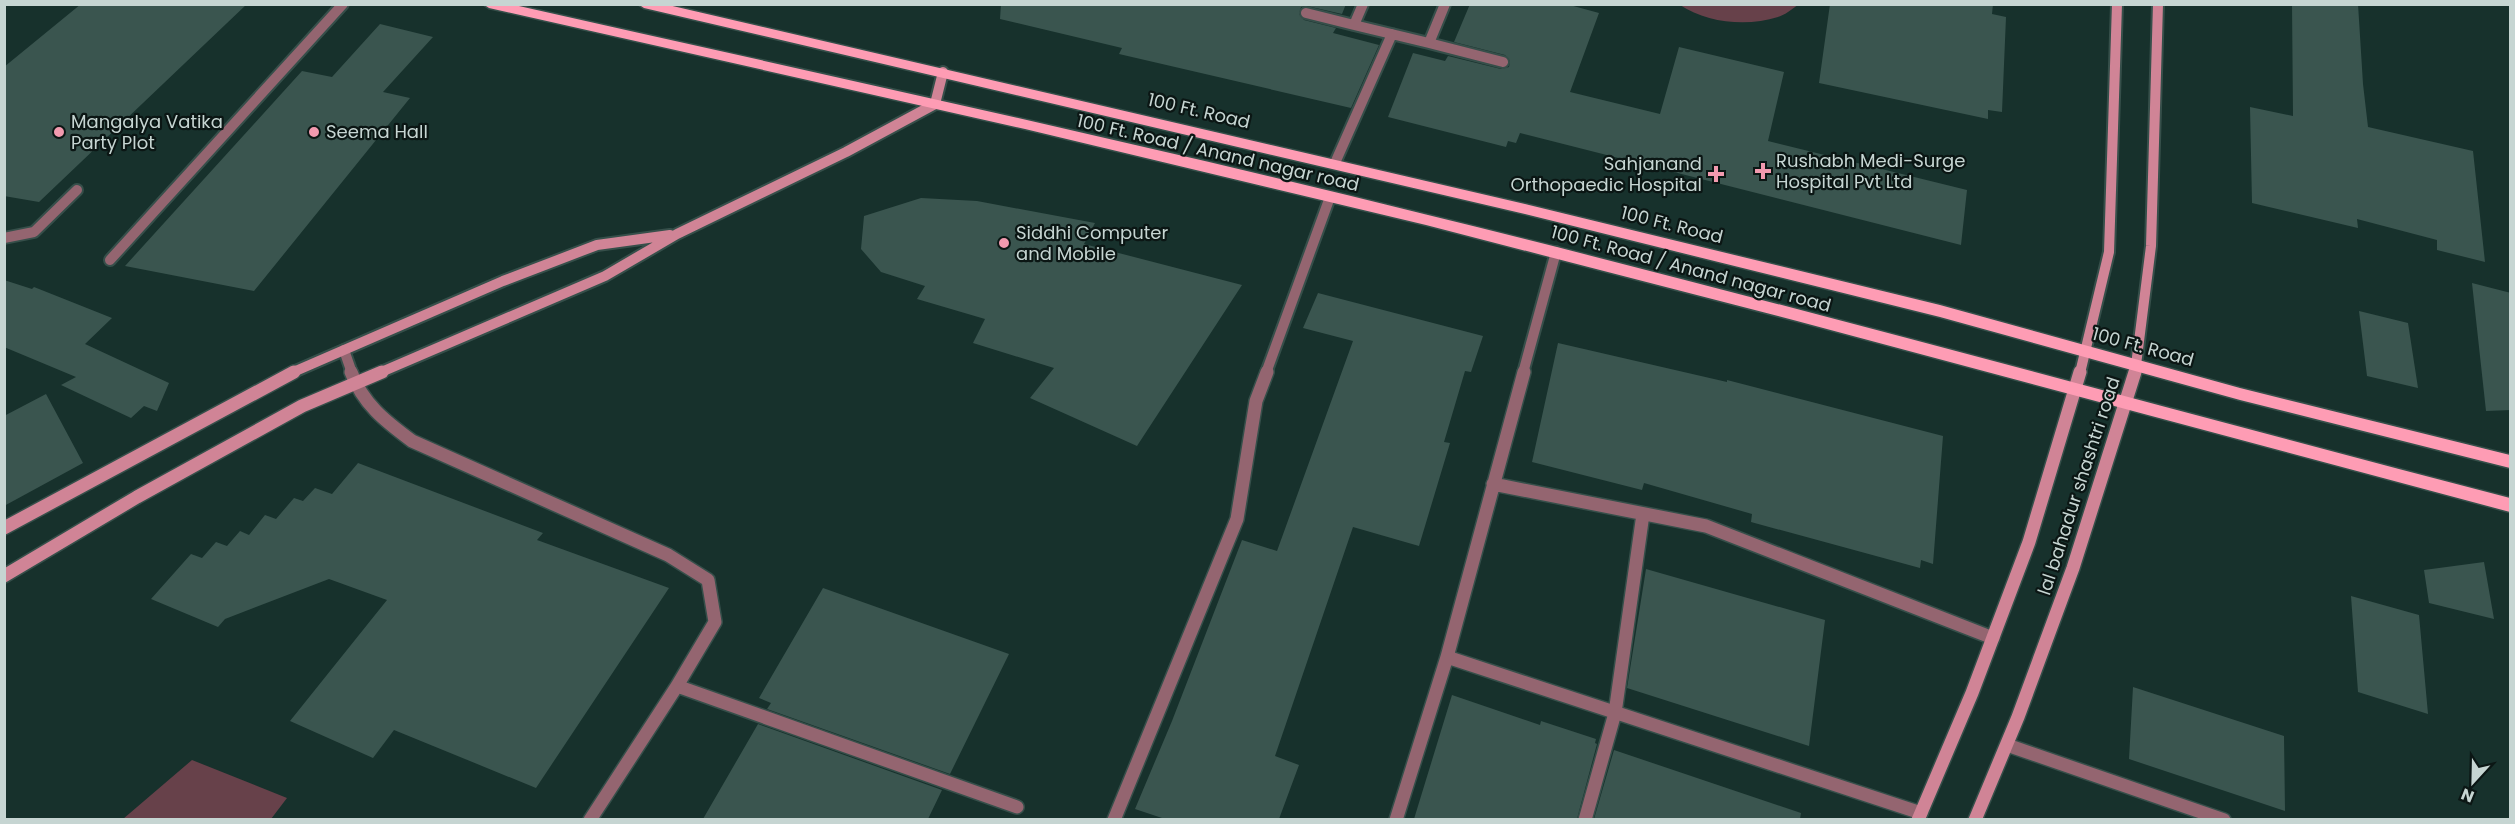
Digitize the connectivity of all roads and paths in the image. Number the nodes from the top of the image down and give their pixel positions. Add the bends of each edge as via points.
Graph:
1 (343, 4) edge
2 (489, 4) edge
3 (644, 4) edge
4 (1363, 4) edge
5 (1445, 4) edge
6 (2116, 4) edge
7 (2158, 4) edge
8 (1306, 13) dead end
9 (1354, 25) junction
10 (1392, 34) junction
11 (1429, 43) junction
12 (1503, 62) dead end
13 (943, 72) junction
14 (935, 104) junction
15 (1335, 163) junction
16 (77, 190) dead end
17 (1330, 197) junction
18 (677, 234) junction
19 (4, 238) edge
20 (1556, 252) junction
21 (110, 260) dead end
22 (344, 350) junction
23 (2086, 352) junction
24 (2137, 366) junction
25 (354, 383) junction
26 (2076, 390) junction
27 (2124, 403) junction
28 (2511, 462) edge
29 (1493, 484) junction
30 (2511, 505) edge
31 (1643, 514) junction
32 (4, 528) edge
33 (4, 576) edge
34 (1993, 638) junction
35 (1447, 657) junction
36 (678, 686) junction
37 (1615, 713) junction
38 (2007, 745) junction
39 (1017, 807) dead end
40 (1920, 816) edge
41 (591, 819) edge
42 (1114, 819) edge
43 (1396, 819) edge
44 (1585, 819) edge
45 (1975, 819) edge
46 (2224, 819) edge

1 - 21 street
2 - 14 main road, 100 Ft. Road / Anand nagar road
3 - 13 main road, 100 Ft. Road
4 - 9 street
5 - 11 street
6 - 23 main road via 2109,252
7 - 24 main road, lal bahadur shashtri road via 2151,246
8 - 9 street
9 - 10 street
10 - 11 street
10 - 15 street
11 - 12 street
13 - 14 main road
13 - 15 main road, 100 Ft. Road
14 - 17 main road, 100 Ft. Road / Anand nagar road
14 - 18 main road
15 - 23 main road, 100 Ft. Road via 1940,311
16 - 19 street via 34,232
17 - 20 main road, 100 Ft. Road / Anand nagar road
17 - 42 street via 1256,401 1237,519
18 - 22 main road via 597,244
18 - 25 main road via 605,276
20 - 26 main road, 100 Ft. Road / Anand nagar road
20 - 29 street
22 - 25 street
22 - 32 main road via 293,372
23 - 24 main road, 100 Ft. Road
23 - 26 main road
24 - 27 main road, lal bahadur shashtri road
24 - 28 main road, 100 Ft. Road
25 - 33 main road via 302,406
25 - 36 street via 375,414 412,441 668,555 708,580 715,622
26 - 27 main road
26 - 34 main road via 2029,542
27 - 30 main road
27 - 38 main road, lal bahadur shashtri road via 2073,568
29 - 31 street
29 - 35 street
31 - 34 street via 1706,526
31 - 37 street
34 - 40 main road
35 - 37 street
35 - 43 street
36 - 39 street
36 - 41 street
37 - 40 street
37 - 44 street
38 - 45 main road, lal bahadur shashtri road
38 - 46 street

